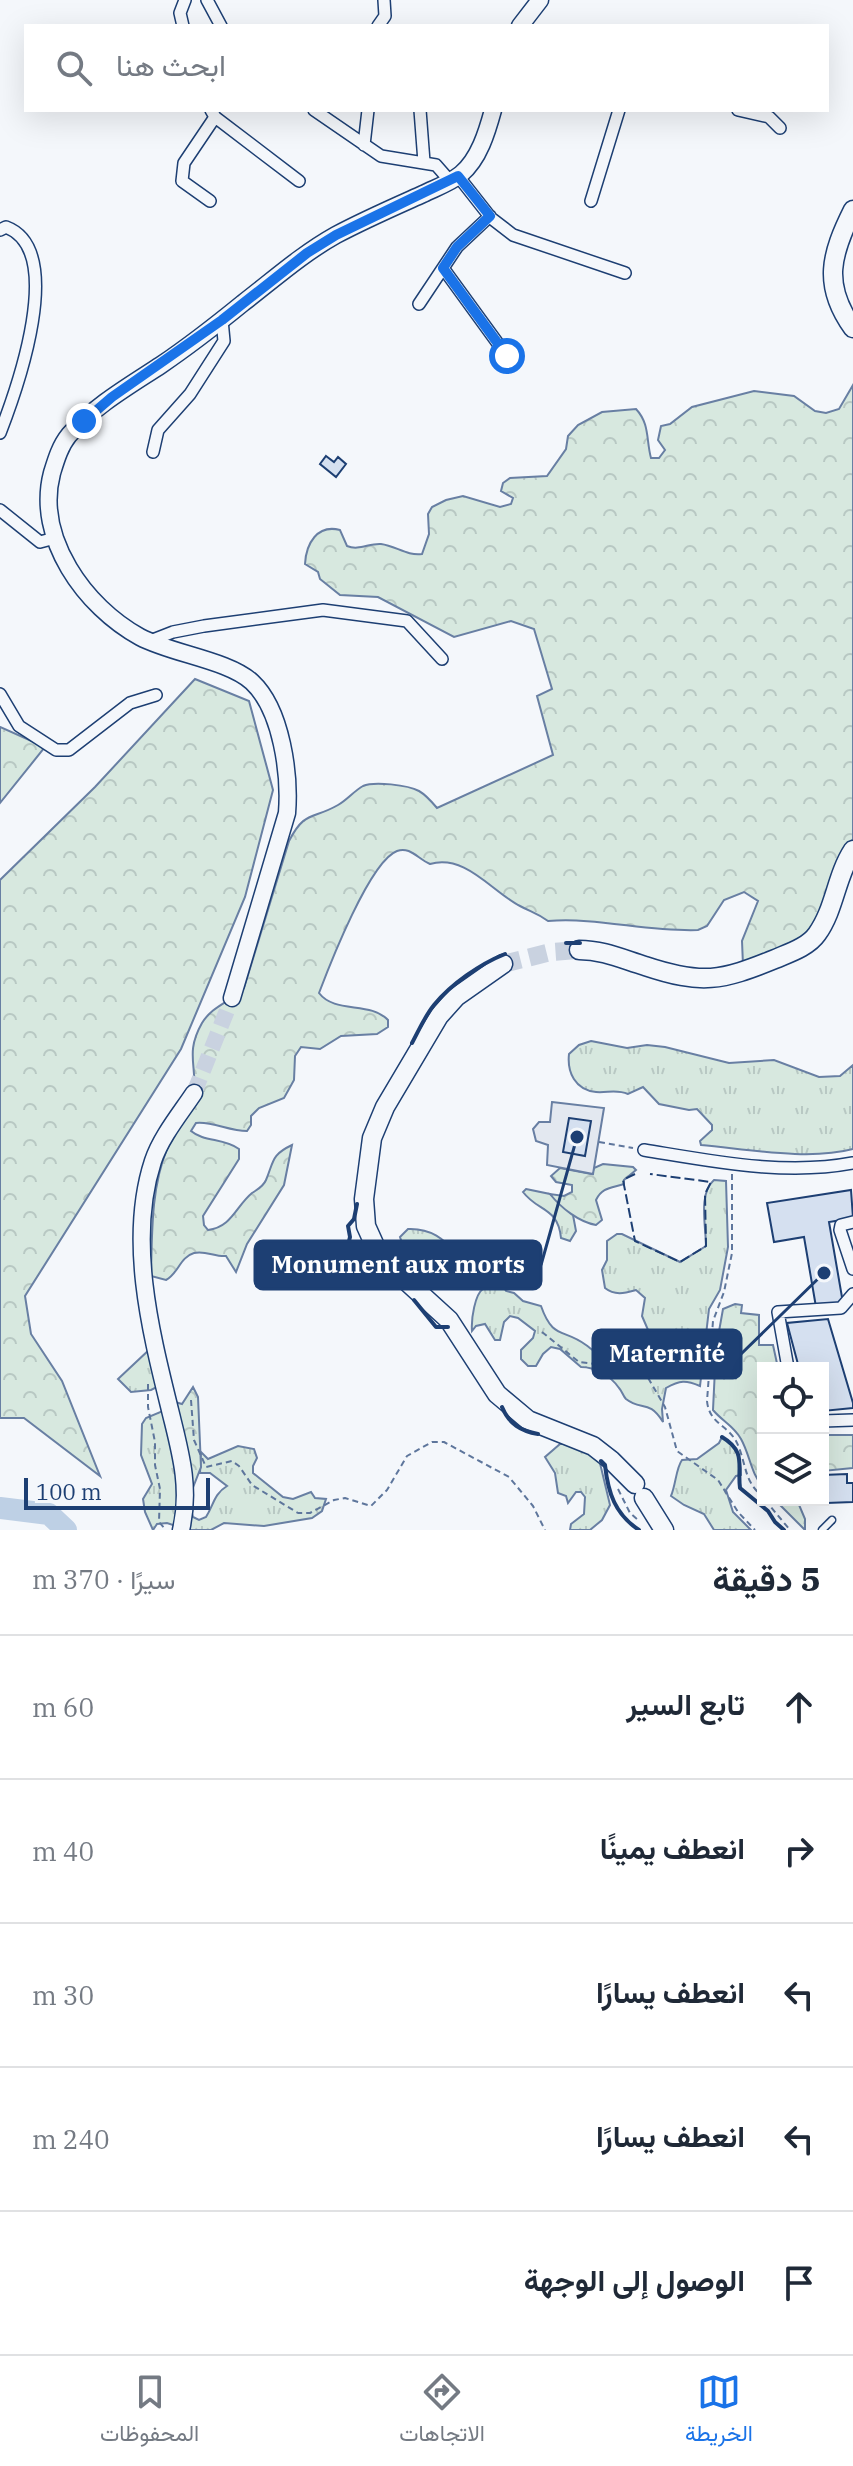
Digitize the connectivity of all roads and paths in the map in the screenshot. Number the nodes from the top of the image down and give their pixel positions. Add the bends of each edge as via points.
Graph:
1 (185, 0) edge
2 (207, 0) edge
3 (384, 0) edge
4 (540, 0) edge
5 (183, 24) edge
6 (220, 24) edge
7 (379, 24) edge
8 (522, 24) edge
9 (317, 112) edge
10 (368, 112) edge
11 (420, 112) edge
12 (492, 112) edge
13 (618, 112) edge
14 (747, 112) edge
15 (213, 114) edge
16 (780, 128) dead end
17 (364, 145) junction
18 (424, 162) junction
19 (454, 178) junction
20 (299, 181) dead end
21 (210, 201) dead end
22 (591, 201) dead end
23 (853, 210) edge
24 (490, 216) junction
25 (0, 230) edge
26 (443, 268) junction
27 (625, 273) dead end
28 (419, 304) dead end
29 (222, 320) junction
30 (853, 328) edge
31 (507, 356) dead end
32 (0, 433) edge
33 (153, 452) dead end
34 (0, 510) edge
35 (55, 538) junction
36 (150, 641) junction
37 (442, 659) dead end
38 (0, 694) edge
39 (156, 695) dead end
40 (853, 850) edge
41 (579, 950) tunnel mouth
42 (503, 964) tunnel mouth
43 (232, 998) tunnel mouth
44 (194, 1093) tunnel mouth
45 (599, 1142) dead end
46 (644, 1150) joint
47 (853, 1163) edge
48 (731, 1164) junction
49 (853, 1222) edge
50 (853, 1269) edge
51 (853, 1294) edge
52 (542, 1332) dead end
53 (787, 1362) edge
54 (148, 1374) dead end
55 (191, 1400) dead end
56 (853, 1420) edge
57 (829, 1421) edge
58 (757, 1491) edge
59 (770, 1506) edge
60 (832, 1520) dead end
61 (166, 1530) edge
62 (181, 1530) edge
63 (545, 1530) edge
64 (664, 1530) edge
65 (755, 1530) edge
66 (790, 1530) edge
67 (822, 1530) edge

1 - 5 street
2 - 6 street
3 - 7 street
4 - 8 main road
9 - 17 street
10 - 17 street
11 - 18 street
12 - 19 main road via 472,161
13 - 22 street
14 - 16 street via 769,117
15 - 20 street
15 - 21 street via 184,163 182,181
17 - 18 street via 390,159
18 - 19 street
19 - 24 street
19 - 29 main road via 307,253
23 - 30 main road via 840,235 832,270 841,311
24 - 26 street
24 - 27 street via 513,235
25 - 32 street via 20,232 29,248 35,303 30,346
26 - 28 street
26 - 31 street
29 - 33 street via 224,341 190,394 158,430
29 - 35 main road via 112,397 68,436 49,486
34 - 35 street via 40,542
35 - 36 main road via 86,593
36 - 37 street via 194,628 323,610 407,621
36 - 43 main road via 250,680 268,705 283,751 287,813
38 - 39 street via 19,726 56,750 69,750 130,703
40 - 41 main road via 814,939 732,976 683,976 598,950
42 - 64 main road via 456,997 439,1016 378,1121 365,1184 366,1226 374,1249 389,1267 449,1320 489,1385 517,1413 593,1446 611,1460 640,1491
44 - 62 main road via 153,1159 142,1248 148,1317 186,1472
45 - 46 path
46 - 48 street
47 - 48 street via 811,1168
48 - 58 path via 732,1253 713,1321 707,1401 714,1420 735,1438
49 - 50 street via 840,1230
51 - 53 street via 841,1308 778,1312
52 - 65 path via 579,1362 629,1368 647,1376 665,1407 677,1451 718,1480
54 - 61 path via 159,1522
55 - 63 path via 194,1440 206,1467 232,1461 252,1485 298,1513 345,1498 371,1506 407,1456 432,1442 444,1442 509,1477
56 - 57 street
59 - 66 path
60 - 67 lane

